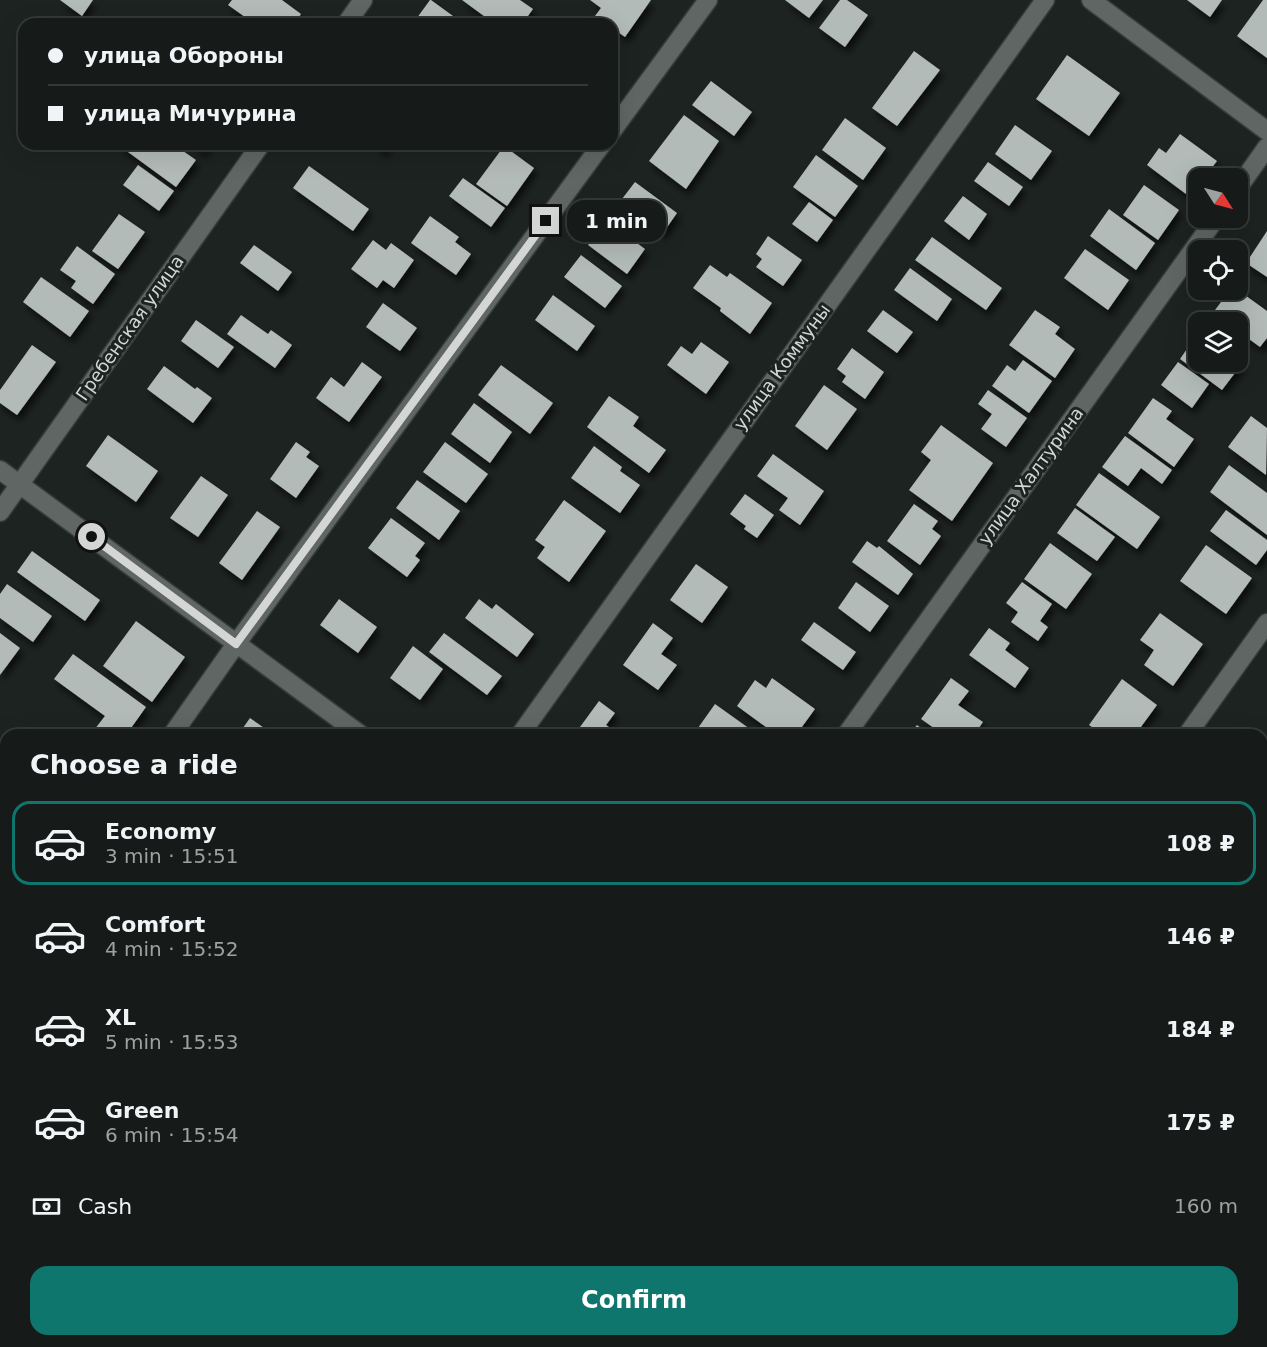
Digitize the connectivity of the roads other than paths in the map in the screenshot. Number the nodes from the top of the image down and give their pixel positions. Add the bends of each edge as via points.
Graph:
1 (363, 0) edge
2 (708, 0) edge
3 (1045, 0) edge
4 (1091, 0) edge
5 (350, 18) edge
6 (618, 123) edge
7 (1267, 130) edge
8 (1267, 147) edge
9 (257, 150) edge
10 (598, 150) edge
11 (1248, 174) edge
12 (1209, 228) edge
13 (0, 470) edge
14 (20, 484) junction
15 (0, 512) edge
16 (1267, 623) edge
17 (236, 644) junction
18 (176, 729) edge
19 (353, 729) edge
20 (524, 729) edge
21 (850, 729) edge
22 (1191, 729) edge

1 - 5 street
2 - 6 street
3 - 20 street, улица Коммуны
4 - 7 street
8 - 11 street
9 - 14 street, Гребенская улица
10 - 17 street
12 - 21 street, улица Халтурина
13 - 14 street
14 - 15 street, Гребенская улица
14 - 17 street
16 - 22 street
17 - 18 street
17 - 19 street

